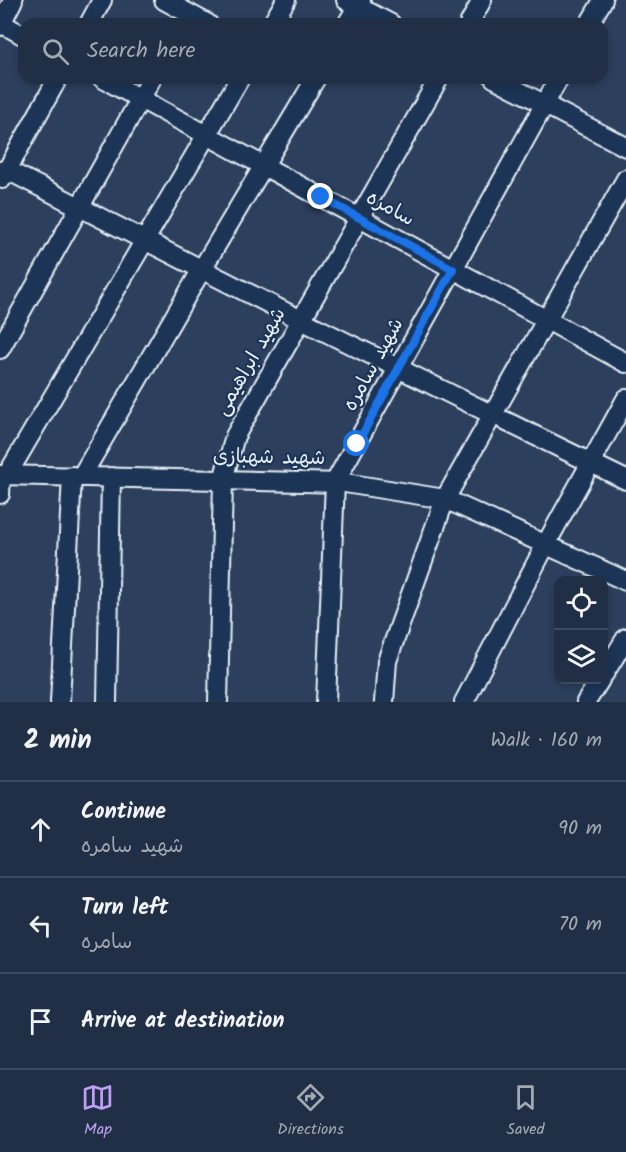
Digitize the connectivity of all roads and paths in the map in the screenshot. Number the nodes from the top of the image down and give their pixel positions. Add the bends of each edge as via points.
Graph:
1 (13, 0) edge
2 (102, 0) edge
3 (164, 0) edge
4 (286, 0) edge
5 (482, 0) edge
6 (603, 0) edge
7 (355, 2) edge
8 (189, 12) edge
9 (92, 18) edge
10 (276, 18) edge
11 (349, 18) edge
12 (381, 18) edge
13 (472, 18) edge
14 (592, 18) edge
15 (1, 25) edge
16 (18, 33) edge
17 (55, 84) edge
18 (113, 84) edge
19 (149, 84) edge
20 (236, 84) edge
21 (309, 84) edge
22 (436, 84) edge
23 (506, 84) edge
24 (556, 84) edge
25 (140, 99) junction
26 (545, 104) junction
27 (206, 135) junction
28 (626, 147) edge
29 (264, 166) junction
30 (2, 175) edge
31 (626, 179) edge
32 (79, 207) junction
33 (359, 218) junction
34 (144, 240) junction
35 (202, 269) junction
36 (453, 269) junction
37 (301, 320) junction
38 (546, 320) junction
39 (0, 349) edge
40 (626, 363) edge
41 (399, 368) junction
42 (626, 399) edge
43 (499, 418) junction
44 (590, 463) junction
45 (3, 475) edge
46 (76, 476) junction
47 (111, 477) junction
48 (223, 480) junction
49 (626, 480) edge
50 (335, 482) junction
51 (0, 494) edge
52 (446, 499) junction
53 (546, 544) junction
54 (626, 581) edge
55 (626, 638) edge
56 (608, 666) edge
57 (597, 684) edge
58 (60, 702) edge
59 (107, 702) edge
60 (218, 702) edge
61 (326, 702) edge
62 (384, 702) edge
63 (464, 702) edge
64 (586, 702) edge

1 - 15 street
2 - 9 street
3 - 8 street
4 - 10 street
5 - 13 street
6 - 14 street
7 - 11 street
7 - 12 street
15 - 16 street
17 - 30 street
18 - 25 street, سامره
19 - 25 street
20 - 27 street
21 - 29 street
22 - 33 street, شهید ابراهیمی
23 - 26 street
24 - 26 street, شهید سامره
25 - 27 street, سامره
25 - 32 street
26 - 28 street
26 - 36 street, شهید سامره
27 - 29 street, سامره
27 - 34 street
29 - 33 street, سامره
29 - 35 street
30 - 32 street
31 - 38 street
32 - 34 street
32 - 39 street
33 - 36 street, سامره
33 - 37 street, شهید ابراهیمی
34 - 35 street
34 - 45 street
35 - 37 street
35 - 46 street
36 - 38 street, سامره
36 - 41 street, شهید سامره
37 - 41 street
37 - 48 street, شهید ابراهیمی via 235,436
38 - 40 street, سامره
38 - 43 street
41 - 43 street
41 - 50 street, شهید سامره
42 - 44 street
43 - 44 street
43 - 52 street
44 - 49 street
44 - 53 street
45 - 46 street, شهید شهبازی
45 - 51 street
46 - 47 street, شهید شهبازی
46 - 58 street
47 - 48 street, شهید شهبازی
47 - 59 street
48 - 50 street, شهید شهبازی
48 - 60 street, شهید ابراهیمی
50 - 52 street, شهید شهبازی
50 - 61 street, شهید سامره
52 - 53 street, شهید شهبازی
52 - 62 street via 387,661
53 - 54 street, شهید شهبازی
53 - 63 street
55 - 56 street
57 - 64 street

